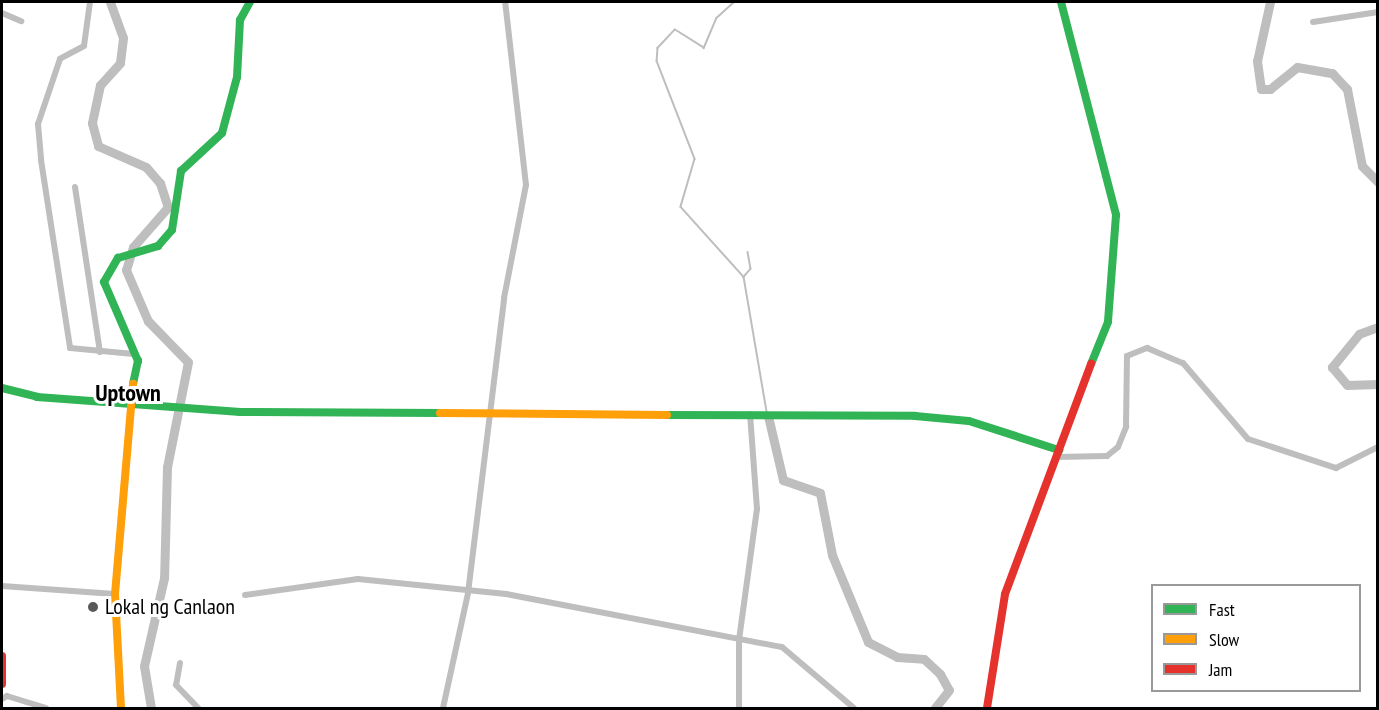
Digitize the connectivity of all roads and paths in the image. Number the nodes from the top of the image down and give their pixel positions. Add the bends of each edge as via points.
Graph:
1 (90, 2) edge
2 (249, 2) edge
3 (505, 2) edge
4 (1061, 2) edge
5 (1377, 12) edge
6 (2, 13) edge
7 (21, 21) dead end
8 (1313, 22) dead end
9 (75, 187) dead end
10 (100, 352) junction
11 (134, 354) junction
12 (2, 388) edge
13 (129, 400) junction
14 (491, 413) junction
15 (750, 414) junction
16 (1377, 447) edge
17 (1058, 453) junction
18 (2, 586) edge
19 (468, 593) junction
20 (115, 594) junction
21 (245, 595) dead end
22 (739, 640) junction
23 (2, 656) edge
24 (180, 663) dead end
25 (2, 684) edge
26 (2, 699) edge
27 (46, 708) edge
28 (122, 708) edge
29 (198, 708) edge
30 (443, 708) edge
31 (739, 708) edge
32 (854, 708) edge
33 (987, 708) edge

1 - 10 street via 84,46 60,59 38,124 70,348
2 - 11 street via 240,20 237,77 222,133 181,171 172,230 158,246 118,258 104,282
3 - 14 street via 526,185 504,298
4 - 17 street via 1116,215 1108,321
5 - 8 street
6 - 7 street
9 - 10 street
10 - 11 street
11 - 13 street via 135,380
12 - 13 street via 37,398
13 - 14 street via 322,414
13 - 20 street via 131,442
14 - 15 street
14 - 19 street
15 - 17 street via 969,421
15 - 22 street via 757,510
16 - 17 street via 1336,468 1248,439 1183,363 1147,348 1127,356 1126,427 1118,447 1107,456
17 - 33 street via 1005,594
18 - 20 street
19 - 21 street via 358,579
19 - 22 street via 506,594
19 - 30 street
20 - 28 street
22 - 31 street
22 - 32 street via 782,646 814,669
23 - 25 street
24 - 29 street via 176,685
26 - 27 street via 7,696

